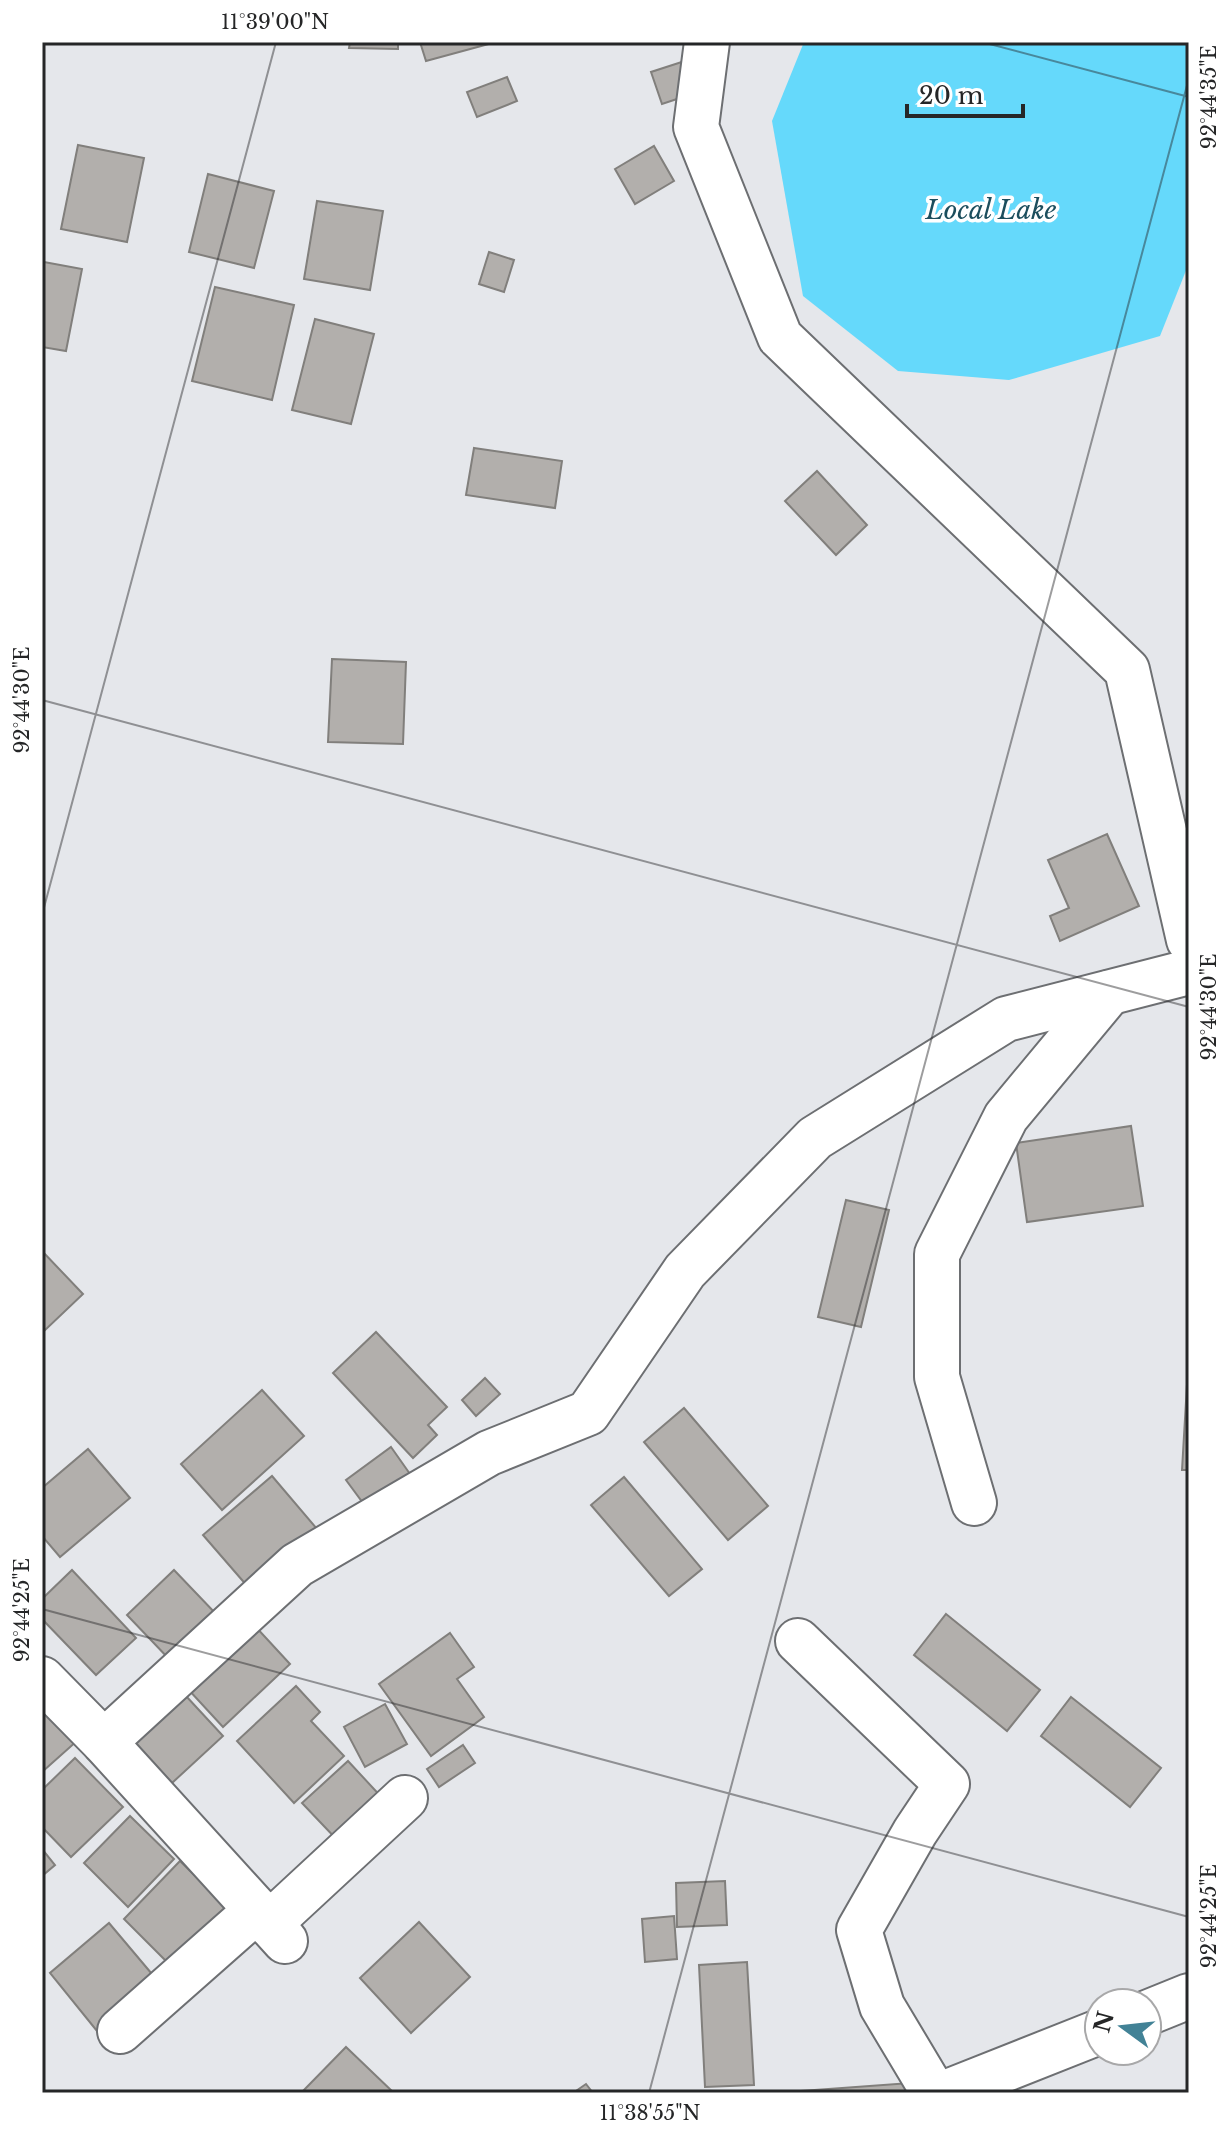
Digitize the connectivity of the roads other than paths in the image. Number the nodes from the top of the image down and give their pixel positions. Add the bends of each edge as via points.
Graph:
1 (707, 42) edge
2 (1189, 940) edge
3 (1189, 972) edge
4 (1109, 993) junction
5 (974, 1503) dead end
6 (798, 1641) dead end
7 (42, 1679) edge
8 (104, 1742) junction
9 (405, 1798) dead end
10 (270, 1925) junction
11 (1189, 1996) edge
12 (1163, 2007) edge
13 (120, 2031) dead end
14 (1083, 2038) edge
15 (934, 2093) edge
16 (945, 2093) edge

1 - 2 street via 696,127 780,337 1127,670
3 - 4 street
4 - 5 street via 1006,1117 937,1254 937,1377
4 - 8 street via 1006,1019 815,1138 685,1271 588,1413 489,1453 297,1565
6 - 15 street via 947,1784 859,1930 882,2006
7 - 8 street
8 - 10 street
9 - 10 street
10 - 13 street
11 - 12 street
14 - 16 street

